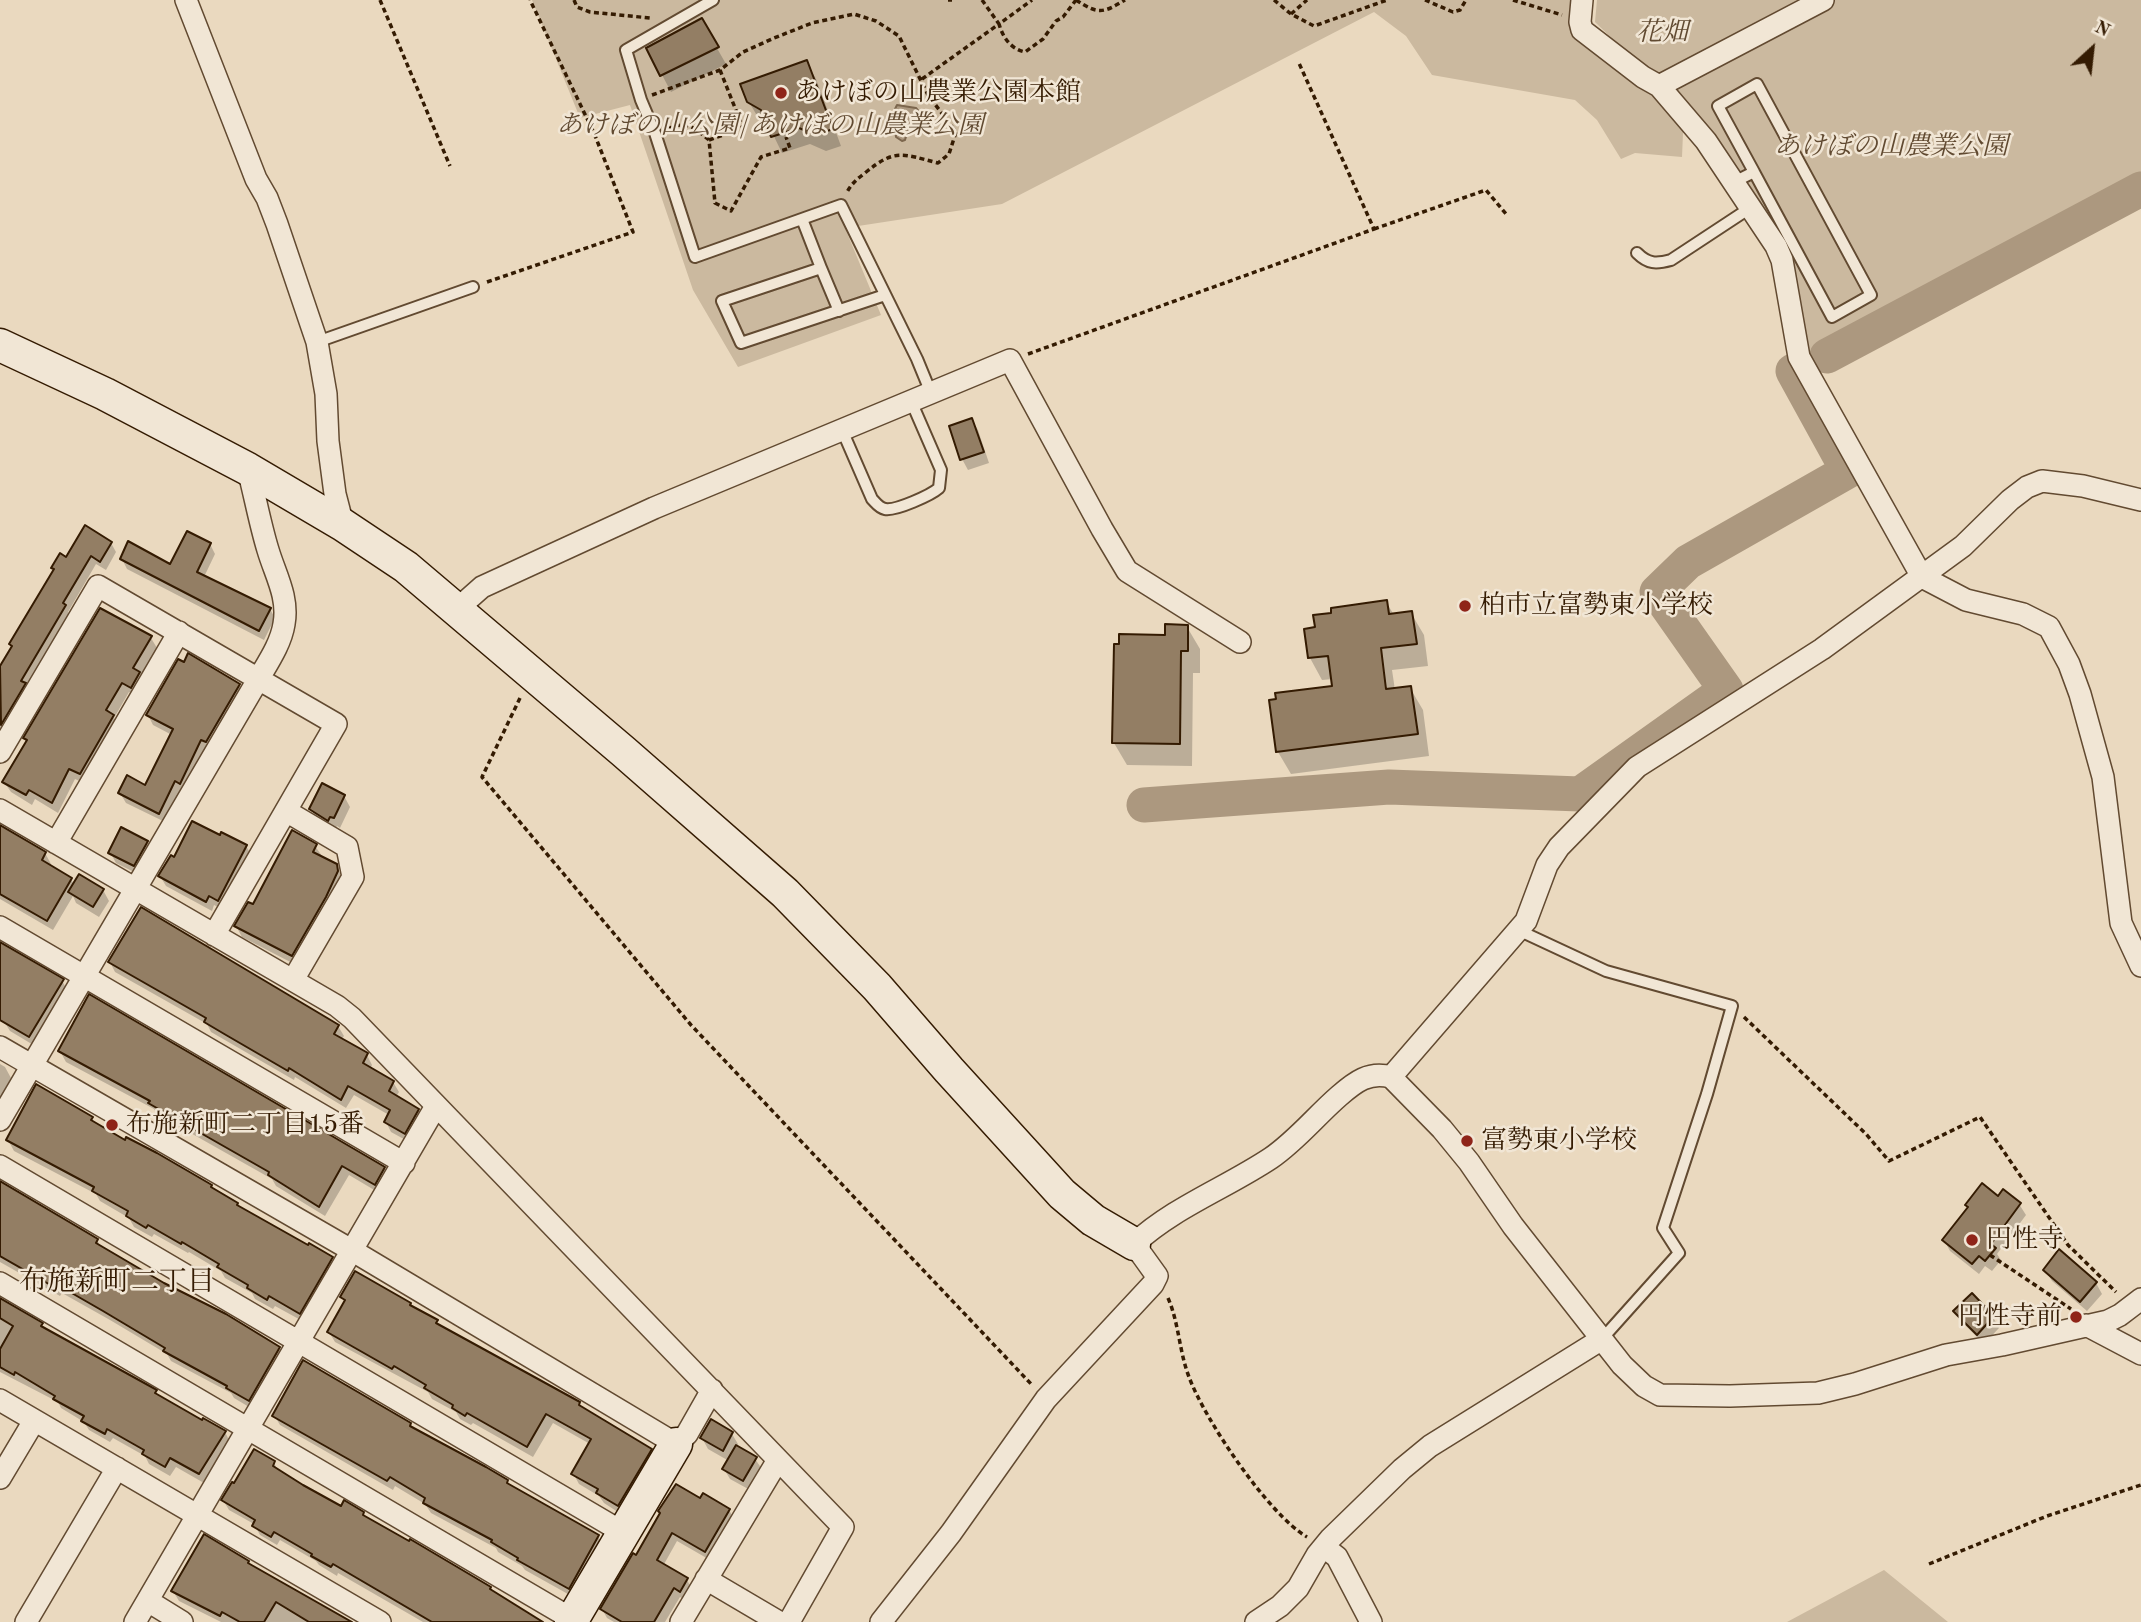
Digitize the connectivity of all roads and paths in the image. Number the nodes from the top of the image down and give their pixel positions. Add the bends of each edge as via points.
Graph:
1 (186, 0) edge
2 (380, 0) edge
3 (530, 0) edge
4 (574, 0) edge
5 (713, 0) edge
6 (982, 0) edge
7 (1032, 0) edge
8 (1076, 0) edge
9 (1125, 0) edge
10 (1274, 0) edge
11 (1307, 0) edge
12 (1387, 0) edge
13 (1425, 0) edge
14 (1466, 0) edge
15 (1513, 0) edge
16 (1582, 0) edge
17 (1823, 0) edge
18 (1292, 14) junction
19 (673, 21) junction
20 (1580, 22) junction
21 (999, 24) junction
22 (1298, 61) dead end
23 (720, 70) junction
24 (922, 79) junction
25 (1660, 86) junction
26 (641, 100) junction
27 (655, 133) junction
28 (786, 137) dead end
29 (709, 140) junction
30 (450, 166) dead end
31 (1754, 172) junction
32 (1734, 182) junction
33 (841, 205) junction
34 (1750, 208) junction
35 (1506, 214) dead end
36 (802, 219) junction
37 (1374, 229) junction
38 (1637, 253) dead end
39 (821, 268) junction
40 (473, 287) joint
41 (885, 295) junction
42 (839, 311) junction
43 (317, 342) junction
44 (0, 345) edge
45 (1010, 360) junction
46 (931, 393) junction
47 (911, 401) junction
48 (842, 430) junction
49 (248, 469) junction
50 (2141, 500) edge
51 (343, 526) junction
52 (1922, 577) junction
53 (456, 610) junction
54 (179, 632) junction
55 (1240, 642) dead end
56 (532, 674) junction
57 (259, 678) junction
58 (0, 752) edge
59 (0, 810) edge
60 (286, 811) junction
61 (56, 842) junction
62 (135, 888) junction
63 (0, 927) edge
64 (1518, 930) junction
65 (214, 935) junction
66 (2141, 966) edge
67 (84, 976) junction
68 (293, 980) junction
69 (1732, 1006) junction
70 (0, 1047) edge
71 (32, 1065) junction
72 (1391, 1077) junction
73 (436, 1105) junction
74 (0, 1120) edge
75 (404, 1163) junction
76 (0, 1166) edge
77 (1134, 1244) junction
78 (353, 1251) junction
79 (1990, 1255) dead end
80 (1157, 1276) junction
81 (0, 1283) edge
82 (2136, 1303) edge
83 (2089, 1325) junction
84 (1602, 1339) junction
85 (300, 1341) junction
86 (2141, 1354) edge
87 (712, 1390) junction
88 (1046, 1399) junction
89 (0, 1400) edge
90 (34, 1421) junction
91 (248, 1428) junction
92 (676, 1444) junction
93 (778, 1460) junction
94 (117, 1468) junction
95 (0, 1478) edge
96 (2141, 1485) edge
97 (197, 1515) junction
98 (624, 1533) junction
99 (1324, 1546) junction
100 (1929, 1564) dead end
101 (706, 1579) junction
102 (148, 1601) junction
103 (574, 1621) edge
104 (26, 1622) edge
105 (135, 1622) edge
106 (182, 1622) edge
107 (380, 1622) edge
108 (681, 1622) edge
109 (779, 1622) edge
110 (789, 1622) edge
111 (881, 1622) edge
112 (1256, 1622) edge
113 (1371, 1622) edge

1 - 43 street via 277,224
2 - 30 path
3 - 40 path via 594,133 633,232
4 - 19 path via 577,7 590,12
5 - 19 lane
6 - 21 path
7 - 21 path
8 - 9 path via 1094,11 1107,11
8 - 21 path via 1043,39 1025,52 1016,50
10 - 18 path
11 - 18 path
12 - 18 path via 1314,26
13 - 14 path via 1453,12
15 - 20 path
16 - 20 street
17 - 25 street
19 - 26 lane via 626,50
20 - 25 street via 1583,30
21 - 24 path
22 - 37 path
23 - 24 path via 743,52 774,38 854,14 899,36
23 - 26 path
23 - 29 path via 743,128
24 - 33 path via 928,95 956,132 949,154 938,163 900,154 882,159 850,186
25 - 32 street
26 - 27 lane
27 - 29 path via 680,123
27 - 36 lane via 695,257
28 - 29 path via 790,148 761,157 731,212 715,203
31 - 31 lane via 1718,106 1758,84 1871,295 1832,317
31 - 32 lane
32 - 34 street
33 - 36 lane
33 - 41 lane
34 - 38 lane via 1671,260 1657,264
34 - 52 street via 1782,260 1799,357
35 - 37 path via 1486,190
36 - 39 lane
37 - 45 path
39 - 42 lane
39 - 42 lane via 722,301 741,342
40 - 43 lane
41 - 42 lane
41 - 46 lane
43 - 51 street
44 - 49 street
45 - 46 street
45 - 55 street via 1127,571
46 - 47 street
47 - 48 street
47 - 48 lane via 941,470 939,488 933,493 893,509 878,506
48 - 53 street via 654,508 482,587
49 - 51 street
49 - 57 street via 286,608 274,653
50 - 52 street via 2042,481 2010,499 1963,546
51 - 53 street via 406,567
52 - 64 street via 1822,649 1637,767 1559,847
52 - 66 street via 1966,600 2023,614 2049,627 2084,705 2103,777 2121,923
53 - 56 street
54 - 57 street
54 - 58 street via 98,586
54 - 61 street
56 - 77 street via 785,893 877,987 1062,1194 1093,1220
56 - 88 path via 482,777 691,1025
57 - 60 street via 336,724
57 - 62 street
59 - 61 street
60 - 65 street
60 - 68 street via 347,847 353,877
61 - 62 street
62 - 65 street
62 - 67 street
63 - 67 street
64 - 69 lane via 1606,971
64 - 72 street
65 - 68 street
67 - 71 street
67 - 75 street
68 - 73 street via 352,1018
69 - 82 path via 1889,1161 1980,1117 2068,1245
69 - 84 lane via 1663,1228 1679,1253
70 - 71 street
71 - 74 street
71 - 78 street
72 - 77 street via 1381,1074 1359,1080 1272,1157 1179,1210
72 - 84 street via 1469,1162
73 - 75 street
73 - 87 street
75 - 78 street
76 - 85 street
77 - 80 street
78 - 85 street
78 - 92 street
79 - 83 path
80 - 88 street
80 - 99 path via 1172,1307 1189,1378 1221,1436 1293,1528
81 - 91 street
82 - 83 street via 2108,1321
83 - 84 street via 1946,1355 1818,1392 1730,1396 1660,1395 1644,1386
83 - 86 street
84 - 99 street via 1430,1446
85 - 91 street
85 - 98 street
87 - 92 street via 687,1434
87 - 93 street
88 - 111 street
89 - 90 street
90 - 94 street
90 - 95 street
91 - 97 street
91 - 103 street
92 - 98 street
93 - 101 street
93 - 110 street via 843,1527
94 - 97 street
94 - 104 street
96 - 100 path via 2047,1516
97 - 102 street
97 - 107 street
98 - 103 street
99 - 112 street via 1298,1588
99 - 113 street via 1336,1557
101 - 108 street
101 - 109 street
102 - 105 street
102 - 106 street

